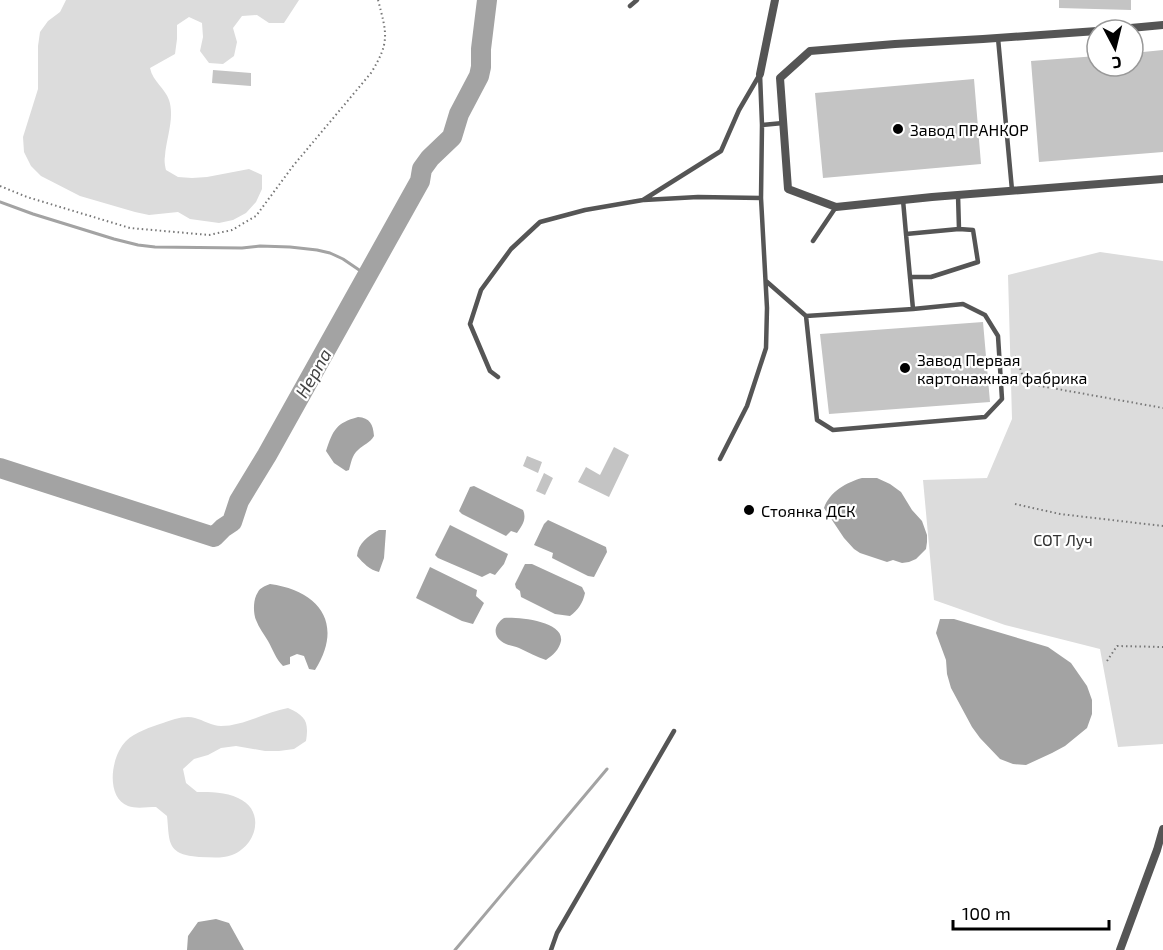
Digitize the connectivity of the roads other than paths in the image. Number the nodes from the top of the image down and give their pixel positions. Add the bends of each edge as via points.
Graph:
1 (637, 0) edge
2 (775, 0) edge
3 (630, 6) dead end
4 (1163, 25) edge
5 (1145, 27) edge
6 (1085, 32) edge
7 (998, 38) junction
8 (760, 74) junction
9 (783, 123) junction
10 (762, 125) junction
11 (1163, 179) edge
12 (1012, 190) junction
13 (958, 195) junction
14 (761, 198) junction
15 (643, 200) junction
16 (903, 200) junction
17 (836, 207) junction
18 (959, 229) junction
19 (906, 234) junction
20 (813, 241) dead end
21 (910, 277) junction
22 (765, 281) junction
23 (913, 309) junction
24 (806, 316) junction
25 (498, 377) dead end
26 (720, 459) dead end
27 (674, 731) dead end
28 (1163, 829) edge
29 (550, 950) edge
30 (1120, 950) edge

1 - 3 lane
2 - 8 street
4 - 5 street
6 - 7 street
7 - 9 street via 810,51 780,78
7 - 12 lane
8 - 10 lane
8 - 15 lane via 721,152
9 - 10 lane
9 - 17 street via 788,189
10 - 14 lane
11 - 12 street
12 - 13 street
13 - 16 street
13 - 18 lane
14 - 15 lane
14 - 22 lane
15 - 25 lane via 540,222 511,249 481,290 470,324 490,371
16 - 17 street
16 - 19 lane
17 - 20 lane
18 - 19 lane
18 - 21 lane via 974,230 978,262 932,277
19 - 21 lane
21 - 23 lane
22 - 24 lane
22 - 26 lane via 766,348 747,406
23 - 24 lane
23 - 24 lane via 963,304 985,315 998,336 1002,399 985,417 833,430 817,420
27 - 29 lane
28 - 30 street

